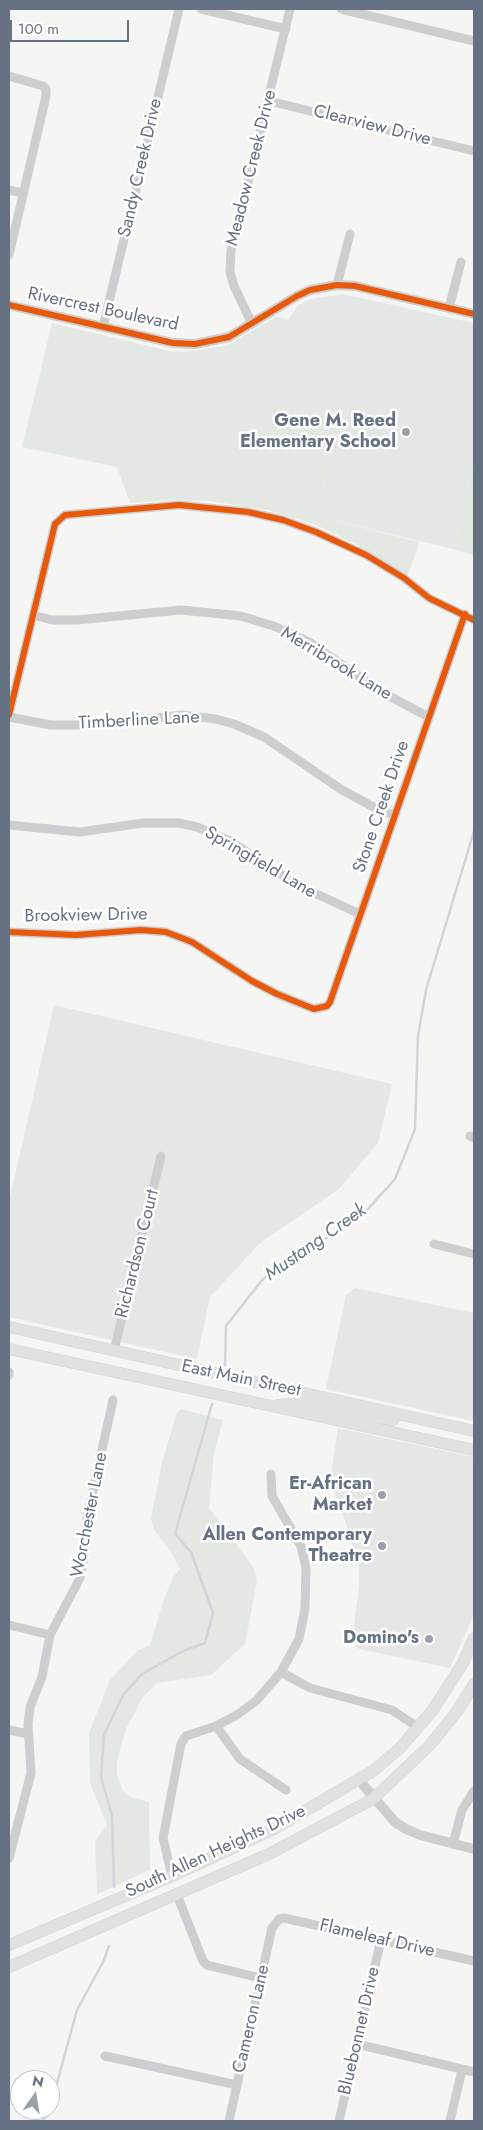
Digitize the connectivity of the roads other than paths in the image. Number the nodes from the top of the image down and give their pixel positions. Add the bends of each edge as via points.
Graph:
1 (179, 9) edge
2 (200, 9) edge
3 (290, 9) edge
4 (341, 9) edge
5 (286, 28) junction
6 (474, 41) edge
7 (9, 76) edge
8 (269, 101) junction
9 (474, 151) edge
10 (9, 190) edge
11 (23, 193) junction
12 (350, 234) dead end
13 (9, 255) edge
14 (461, 262) dead end
15 (337, 285) junction
16 (9, 305) edge
17 (449, 308) junction
18 (474, 314) edge
19 (252, 324) junction
20 (104, 327) junction
21 (465, 614) junction
22 (33, 615) junction
23 (474, 620) edge
24 (9, 716) edge
25 (429, 717) junction
26 (394, 814) junction
27 (9, 825) edge
28 (360, 914) junction
29 (9, 932) edge
30 (323, 1008) joint
31 (161, 1156) dead end
32 (434, 1244) dead end
33 (474, 1254) edge
34 (9, 1327) edge
35 (9, 1349) edge
36 (114, 1351) junction
37 (113, 1400) dead end
38 (271, 1407) junction
39 (368, 1407) junction
40 (446, 1424) junction
41 (362, 1426) junction
42 (474, 1431) edge
43 (474, 1450) edge
44 (271, 1474) dead end
45 (9, 1625) edge
46 (50, 1635) junction
47 (474, 1638) edge
48 (282, 1672) junction
49 (474, 1684) edge
50 (216, 1726) junction
51 (419, 1728) junction
52 (9, 1730) edge
53 (28, 1734) junction
54 (359, 1780) junction
55 (286, 1790) dead end
56 (474, 1791) edge
57 (373, 1799) junction
58 (453, 1844) junction
59 (474, 1849) edge
60 (9, 1858) edge
61 (172, 1876) junction
62 (177, 1895) junction
63 (279, 1919) joint
64 (381, 1940) junction
65 (9, 1944) edge
66 (474, 1961) edge
67 (9, 1967) edge
68 (261, 1978) junction
69 (357, 2044) junction
70 (105, 2056) dead end
71 (462, 2070) junction
72 (474, 2072) edge
73 (237, 2085) junction
74 (229, 2121) edge
75 (339, 2121) edge
76 (450, 2121) edge

1 - 20 street, Sandy Creek Drive
2 - 5 street
3 - 5 street, Meadow Creek Drive
4 - 6 street
5 - 8 street, Meadow Creek Drive
7 - 11 street via 37,83 46,89
8 - 9 street, Clearview Drive
8 - 19 street, Meadow Creek Drive via 231,251 230,272 234,286
10 - 11 street
11 - 13 street
12 - 15 street
14 - 17 street
15 - 17 street, Rivercrest Boulevard via 355,286
15 - 19 street, Rivercrest Boulevard via 310,290
16 - 20 street, Rivercrest Boulevard
17 - 18 street, Rivercrest Boulevard
19 - 20 street, Rivercrest Boulevard via 229,336 195,344 173,343
21 - 22 street via 429,598 366,555 316,532 248,512 179,505 61,517 55,524
21 - 23 street
21 - 25 street, Stone Creek Drive
22 - 24 street
22 - 25 street, Merribrook Lane via 52,620 77,620 181,610 241,616 308,642 385,694
24 - 26 street, Timberline Lane via 51,725 95,725 182,716 216,719 264,737 342,790 379,810
25 - 26 street, Stone Creek Drive
26 - 28 street, Stone Creek Drive
27 - 28 street, Springfield Lane via 80,832 143,823 179,823 197,827 230,841 299,886
28 - 30 street, Stone Creek Drive via 330,1002
29 - 30 street, Brookview Drive via 76,935 141,930 166,932 192,942 277,994 314,1009
31 - 36 street, Richardson Court
32 - 33 street
34 - 36 main road, East Main Street
35 - 38 main road, East Main Street
36 - 39 main road, East Main Street
37 - 46 street, Worchester Lane via 86,1518 80,1578
38 - 39 main road via 303,1403 355,1414 362,1414
38 - 41 main road, East Main Street
39 - 40 main road, East Main Street
40 - 41 main road via 425,1427 374,1417
40 - 42 main road, East Main Street
41 - 43 main road, East Main Street
44 - 48 street via 272,1496 301,1546 306,1568 305,1609 299,1639
45 - 46 street
46 - 53 street, Worchester Lane via 42,1677 30,1707
47 - 51 main road, South Allen Heights Drive via 446,1691
48 - 50 street via 257,1700
48 - 51 street via 310,1688 376,1703
49 - 57 main road, South Allen Heights Drive via 430,1745
50 - 55 street via 240,1759
50 - 61 street via 192,1732 181,1744 163,1838
51 - 54 main road, South Allen Heights Drive via 389,1758
52 - 53 street
53 - 60 street, Worchester Lane via 31,1773
54 - 57 street
54 - 61 main road, South Allen Heights Drive via 274,1829
56 - 58 street via 462,1810
57 - 58 street via 406,1829
57 - 62 main road, South Allen Heights Drive via 269,1854
58 - 59 street
61 - 62 main road
61 - 65 main road, South Allen Heights Drive
62 - 67 main road, South Allen Heights Drive
62 - 68 street via 207,1965
63 - 64 street, Flameleaf Drive
63 - 68 street, Cameron Lane via 272,1928
64 - 66 street, Flameleaf Drive
64 - 69 street, Bluebonnet Drive
68 - 73 street, Cameron Lane
69 - 71 street
69 - 75 street, Bluebonnet Drive
70 - 73 street
71 - 72 street
71 - 76 street
73 - 74 street, Cameron Lane

